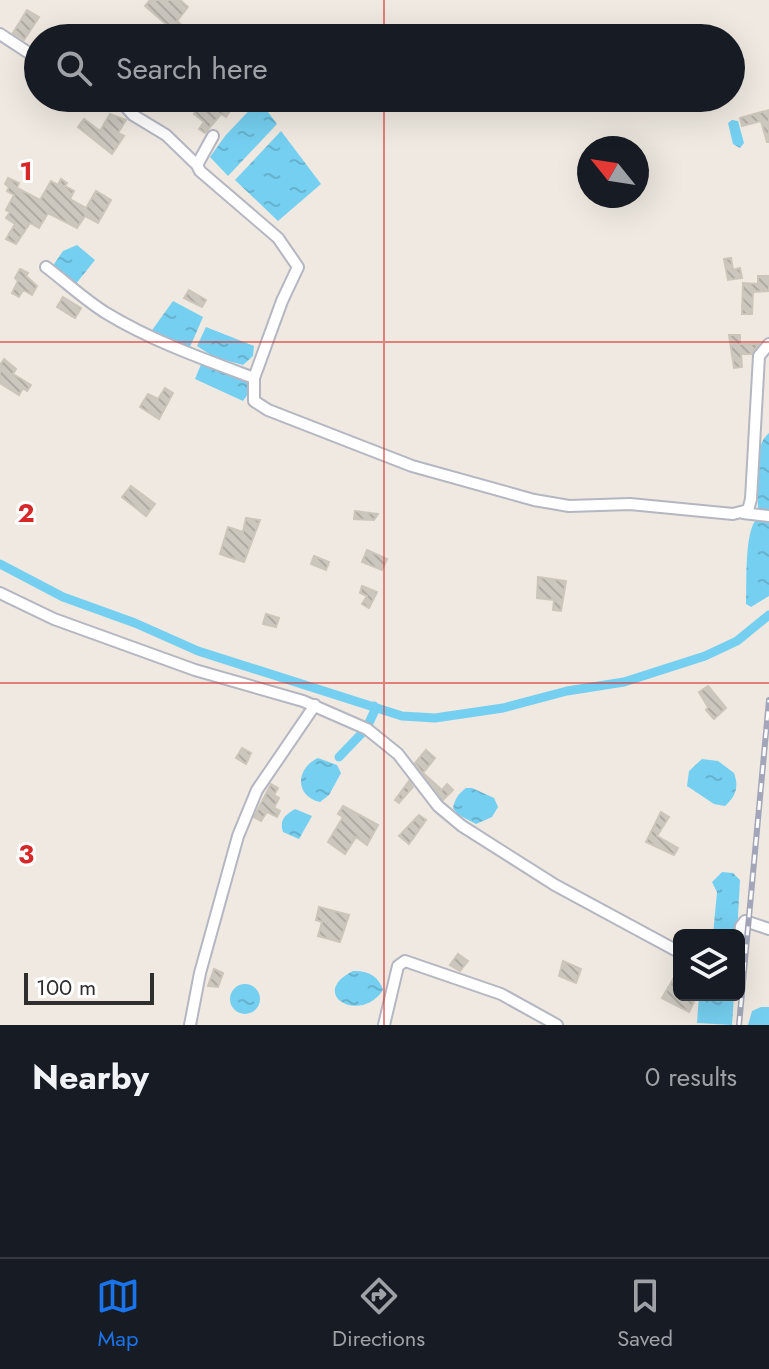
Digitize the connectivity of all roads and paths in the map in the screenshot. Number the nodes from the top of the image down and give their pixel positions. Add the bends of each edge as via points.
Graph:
1 (0, 34) edge
2 (24, 50) edge
3 (130, 112) edge
4 (213, 136) dead end
5 (197, 165) junction
6 (46, 267) dead end
7 (769, 344) edge
8 (254, 378) junction
9 (743, 513) junction
10 (769, 516) edge
11 (0, 593) edge
12 (315, 705) junction
13 (741, 929) edge
14 (769, 929) edge
15 (673, 949) edge
16 (190, 1025) edge
17 (384, 1025) edge
18 (557, 1025) edge

1 - 2 street
3 - 5 street via 166,135
4 - 5 street
5 - 8 street via 278,238 298,267
6 - 8 street via 125,324
7 - 9 street via 759,356 751,499
8 - 9 street via 254,401 268,410 412,466 485,487 569,506 630,504
9 - 10 street
11 - 12 street via 54,619 195,670
12 - 15 street via 385,741 438,806 462,826 555,885
12 - 16 street via 257,790 238,836
13 - 14 street via 745,921
17 - 18 street via 398,966 405,961 501,994

